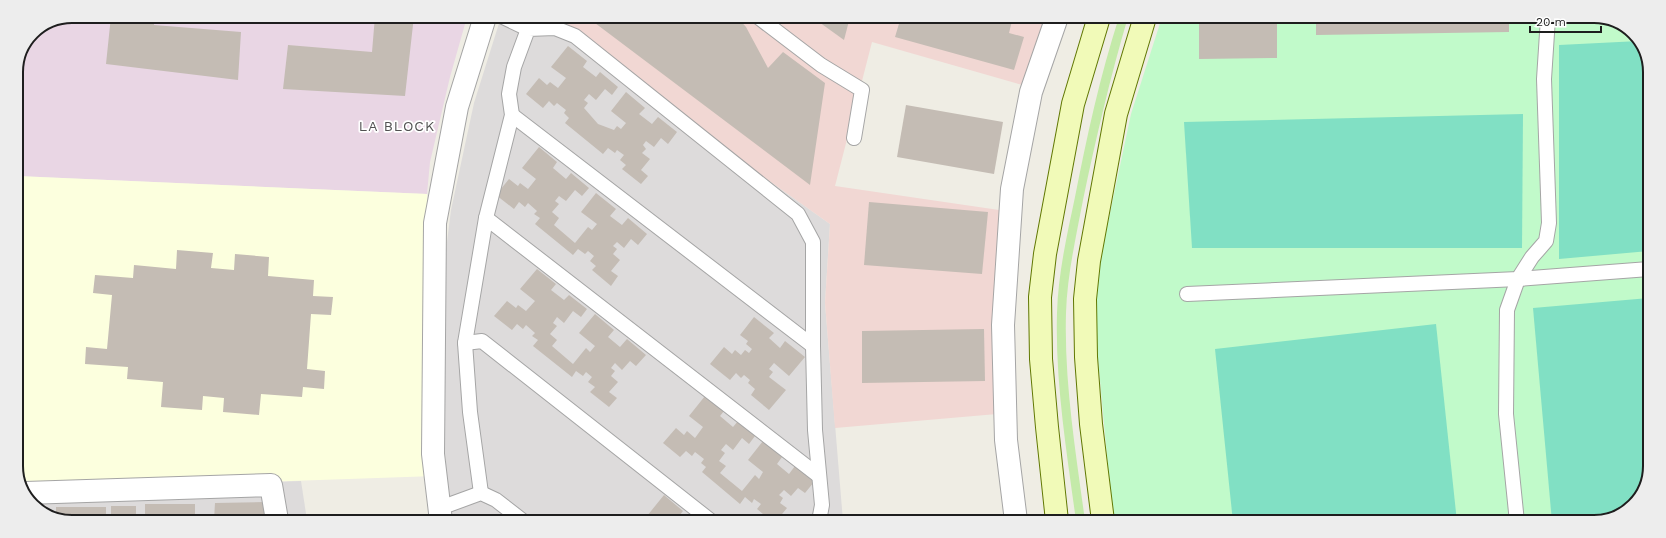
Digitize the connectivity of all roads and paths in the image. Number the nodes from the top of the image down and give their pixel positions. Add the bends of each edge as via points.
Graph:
1 (483, 23) edge
2 (516, 23) edge
3 (766, 23) edge
4 (1055, 23) edge
5 (1097, 23) edge
6 (1143, 23) edge
7 (1548, 23) edge
8 (528, 29) junction
9 (512, 115) junction
10 (854, 138) dead end
11 (486, 218) junction
12 (1643, 269) edge
13 (1518, 279) junction
14 (1186, 294) dead end
15 (465, 343) junction
16 (813, 346) junction
17 (819, 476) junction
18 (31, 493) edge
19 (481, 493) junction
20 (440, 514) edge
21 (276, 515) edge
22 (515, 515) edge
23 (703, 515) edge
24 (820, 515) edge
25 (1015, 515) edge
26 (1056, 515) edge
27 (1102, 515) edge
28 (1516, 515) edge

1 - 20 street via 457,107 435,223 433,454
2 - 8 lane
3 - 10 lane via 821,65 862,90
4 - 25 street via 1031,92 1012,188 1003,325 1006,440
5 - 26 main road via 1073,104 1045,254 1040,297 1041,359
6 - 27 main road via 1116,114 1089,261 1085,298 1091,424
7 - 13 lane via 1544,79 1549,223 1546,241
8 - 9 lane via 514,67 509,94
8 - 16 lane via 555,28 575,36 798,214 813,242
9 - 11 lane
9 - 16 lane
11 - 15 lane
11 - 17 lane
12 - 13 lane
13 - 14 lane
13 - 28 lane via 1507,310 1506,414
15 - 19 lane via 470,412
15 - 23 lane via 482,341
16 - 17 lane
17 - 24 lane via 822,505
18 - 21 street via 271,485
19 - 20 lane
19 - 22 lane via 496,500

